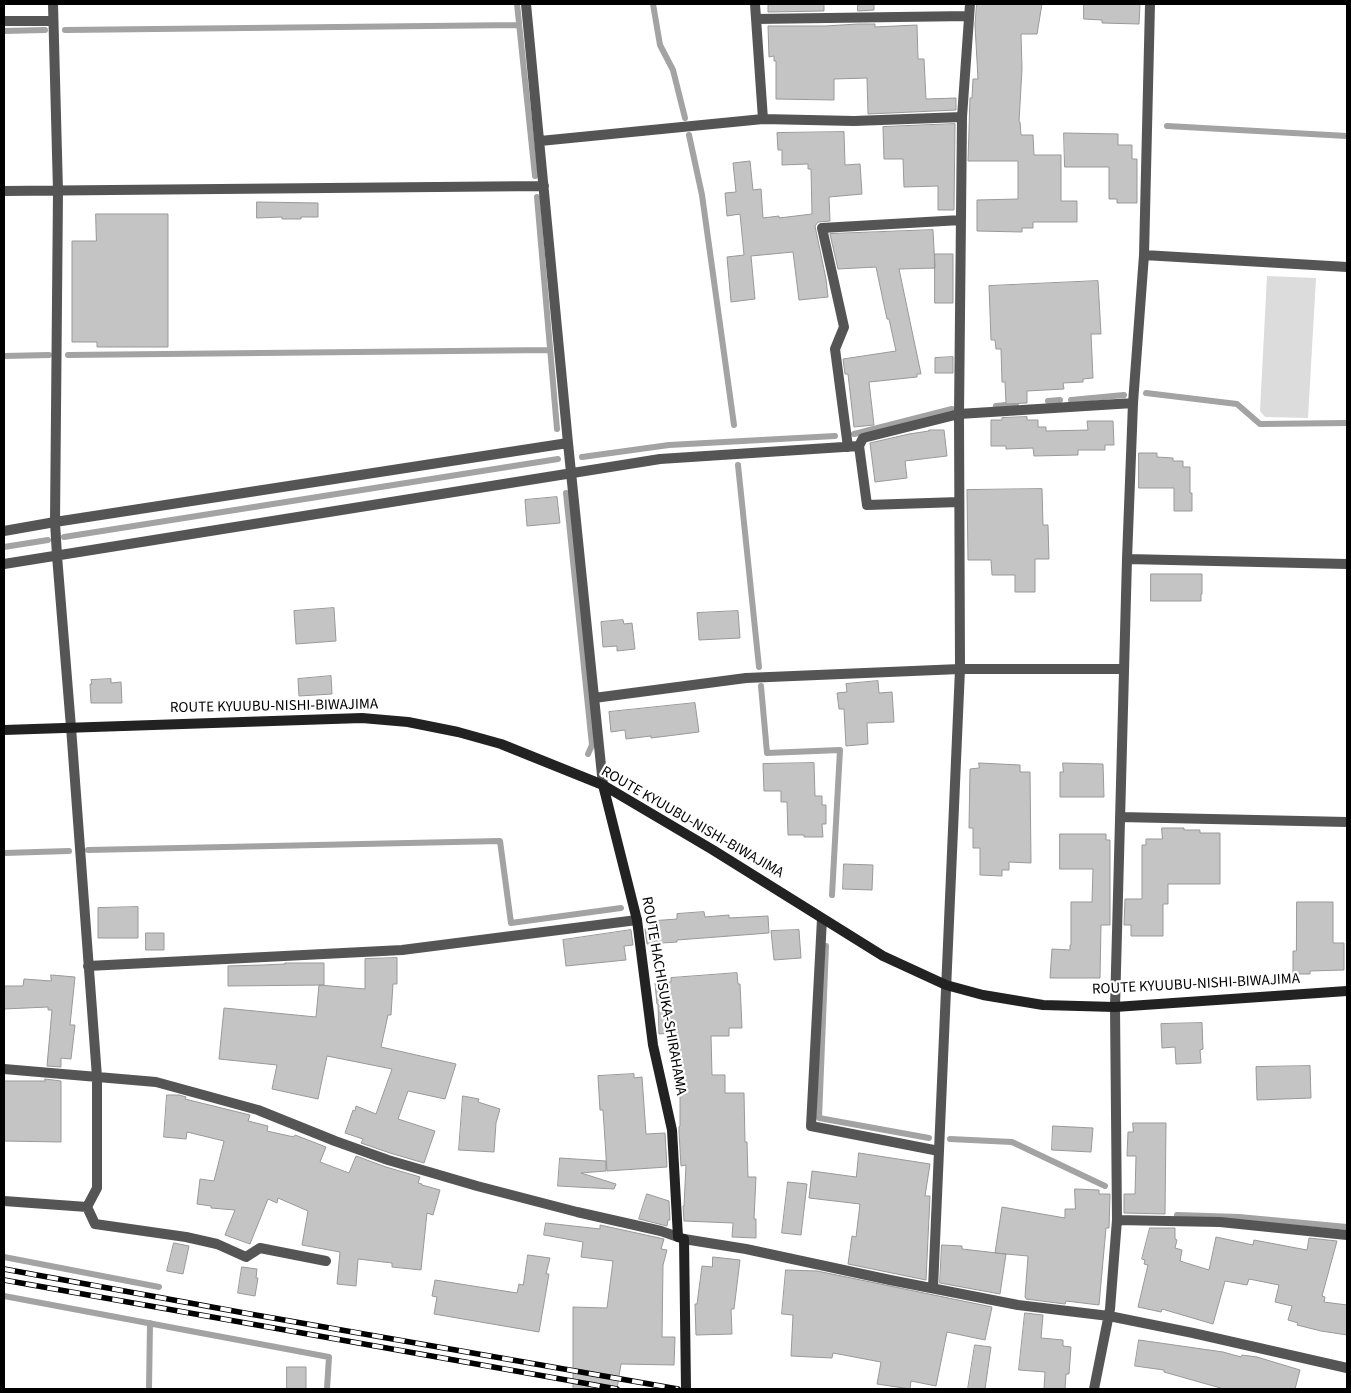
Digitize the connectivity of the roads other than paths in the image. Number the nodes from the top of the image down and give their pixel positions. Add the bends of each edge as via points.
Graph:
1 (53, 4) edge
2 (526, 4) edge
3 (755, 4) edge
4 (970, 4) edge
5 (1150, 4) edge
6 (969, 16) junction
7 (756, 19) junction
8 (4, 21) edge
9 (53, 21) junction
10 (962, 117) junction
11 (763, 119) junction
12 (540, 141) junction
13 (544, 186) junction
14 (4, 191) edge
15 (58, 191) junction
16 (961, 220) junction
17 (1144, 255) junction
18 (1347, 266) edge
19 (1132, 403) junction
20 (959, 414) junction
21 (568, 443) junction
22 (854, 446) junction
23 (571, 473) junction
24 (959, 502) junction
25 (55, 522) junction
26 (4, 531) edge
27 (56, 556) junction
28 (1127, 559) junction
29 (4, 564) edge
30 (1347, 564) edge
31 (1124, 668) junction
32 (960, 669) junction
33 (594, 698) junction
34 (71, 728) junction
35 (4, 730) edge
36 (603, 786) junction
37 (1120, 817) junction
38 (1347, 822) edge
39 (822, 919) junction
40 (638, 920) junction
41 (88, 966) junction
42 (946, 985) junction
43 (1347, 991) edge
44 (1115, 1007) junction
45 (4, 1069) edge
46 (97, 1077) junction
47 (939, 1151) junction
48 (4, 1200) edge
49 (87, 1207) junction
50 (1117, 1220) junction
51 (1347, 1235) edge
52 (681, 1238) junction
53 (326, 1261) dead end
54 (933, 1288) junction
55 (1109, 1316) junction
56 (1347, 1368) edge
57 (686, 1389) edge
58 (1094, 1389) edge

1 - 9 street
2 - 12 street
3 - 7 street
4 - 6 street
5 - 17 street
6 - 7 street
6 - 10 street
7 - 11 street
8 - 9 street
9 - 15 street
10 - 11 street via 854,121
10 - 16 street
11 - 12 street
12 - 13 street
13 - 15 street
13 - 21 street
14 - 15 street
15 - 25 street
16 - 20 street
16 - 22 street via 822,228 844,327 835,349
17 - 18 street
17 - 19 street
19 - 20 street
19 - 28 street
20 - 22 street via 863,438
20 - 24 street
21 - 23 street
21 - 25 street
22 - 23 street via 660,459
22 - 24 street via 867,505
23 - 27 street
23 - 33 street
24 - 32 street
25 - 26 street
25 - 27 street
27 - 29 street
27 - 34 street
28 - 30 street
28 - 31 street
31 - 32 street
31 - 37 street
32 - 33 street via 746,678
32 - 42 street
33 - 36 street
34 - 35 main road, ROUTE KYUUBU-NISHI-BIWAJIMA
34 - 36 main road, ROUTE KYUUBU-NISHI-BIWAJIMA via 362,718 408,722 501,744
34 - 41 street
36 - 39 main road, ROUTE KYUUBU-NISHI-BIWAJIMA
36 - 40 main road, ROUTE HACHISUKA-SHIRAHAMA
37 - 38 street
37 - 44 street
39 - 42 main road, ROUTE KYUUBU-NISHI-BIWAJIMA via 883,956
39 - 47 street via 811,1126
40 - 41 street via 402,950
40 - 52 main road, ROUTE HACHISUKA-SHIRAHAMA via 653,1045 672,1130
41 - 46 street
42 - 44 main road, ROUTE KYUUBU-NISHI-BIWAJIMA via 1043,1005
42 - 47 street
43 - 44 main road, ROUTE KYUUBU-NISHI-BIWAJIMA
44 - 50 street
45 - 46 street
46 - 49 street via 97,1188
46 - 52 street via 156,1082 249,1108 388,1160
47 - 54 street
48 - 49 street
49 - 53 street via 95,1224 186,1237 217,1244 246,1257 260,1248
50 - 51 street via 1220,1222
50 - 55 street
52 - 54 street
52 - 57 main road, ROUTE HACHISUKA-SHIRAHAMA
54 - 55 street via 1018,1305
55 - 56 street
55 - 58 street

